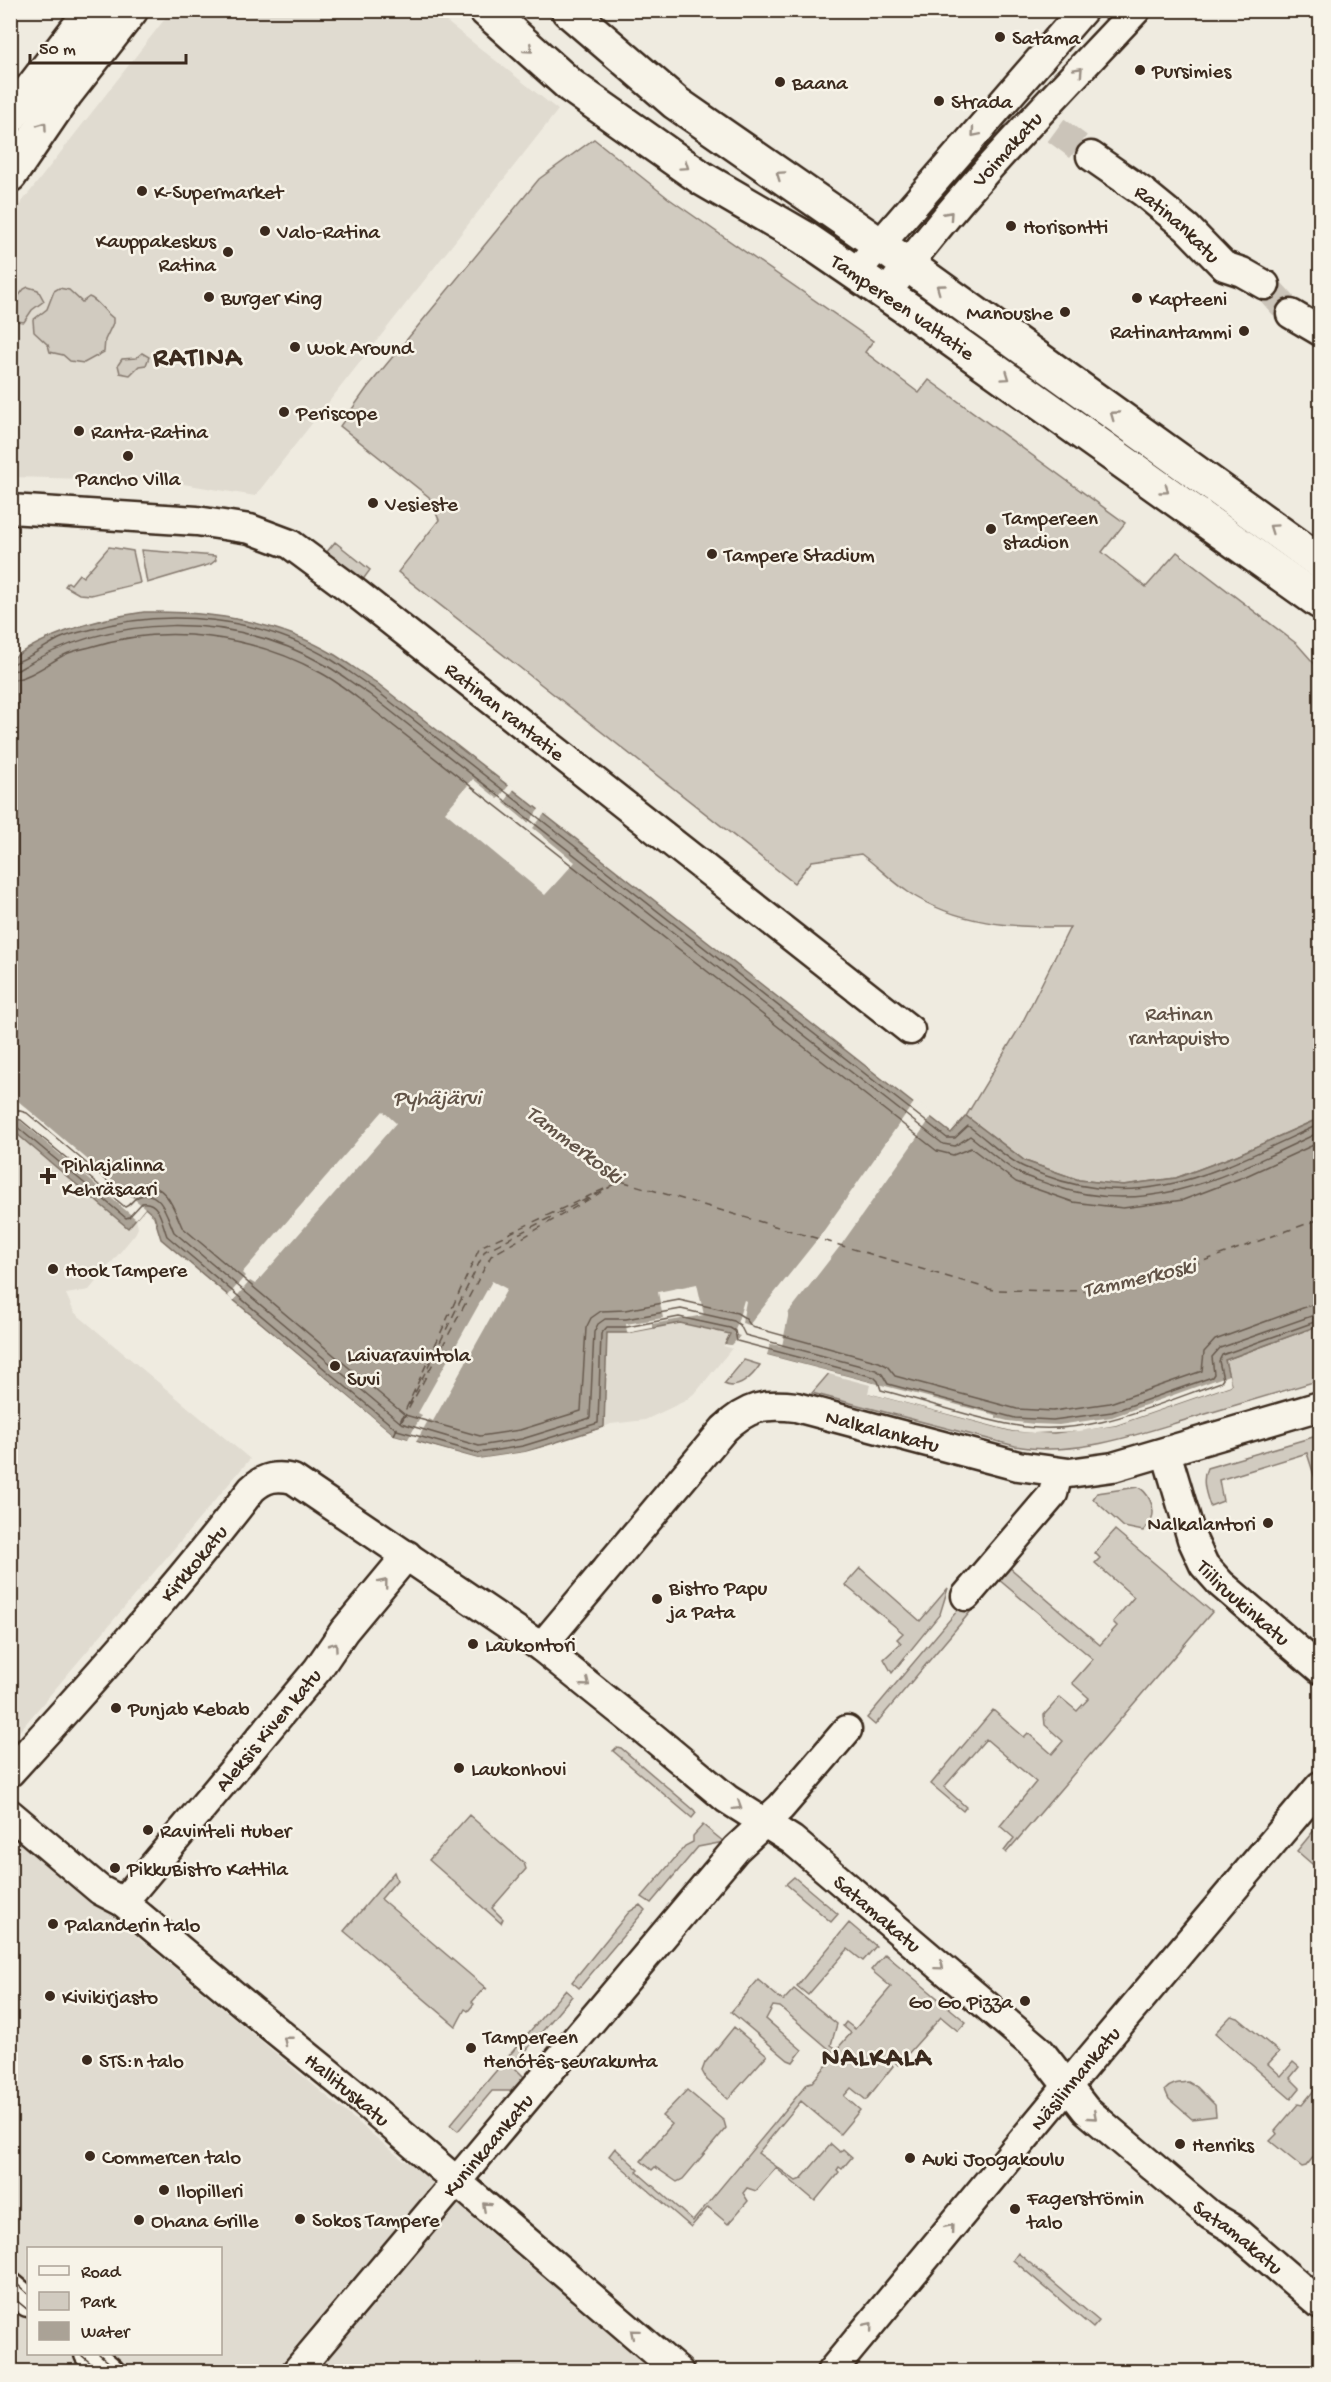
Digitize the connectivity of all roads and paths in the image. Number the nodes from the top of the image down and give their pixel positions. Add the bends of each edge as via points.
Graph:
1 (92, 10) edge
2 (131, 10) edge
3 (486, 10) edge
4 (568, 10) edge
5 (1083, 10) edge
6 (1136, 10) edge
7 (1011, 91) junction
8 (10, 117) edge
9 (1048, 122) junction
10 (1091, 156) tunnel mouth
11 (10, 175) edge
12 (879, 244) junction
13 (908, 264) junction
14 (855, 273) junction
15 (1265, 285) tunnel mouth
16 (886, 294) junction
17 (1291, 314) tunnel mouth
18 (1320, 331) edge
19 (10, 509) edge
20 (1320, 562) edge
21 (1320, 602) edge
22 (910, 1030) dead end
23 (1320, 1406) edge
24 (1166, 1452) junction
25 (1058, 1473) junction
26 (407, 1555) junction
27 (966, 1596) dead end
28 (541, 1647) junction
29 (1320, 1669) edge
30 (847, 1730) dead end
31 (10, 1772) edge
32 (1320, 1786) edge
33 (10, 1814) edge
34 (764, 1823) junction
35 (123, 1902) junction
36 (1068, 2086) junction
37 (456, 2180) junction
38 (10, 2287) edge
39 (27, 2301) edge
40 (1320, 2304) edge
41 (90, 2355) edge
42 (110, 2372) edge
43 (296, 2372) edge
44 (679, 2372) edge
45 (831, 2372) edge

1 - 8 main road
11 -> 2 main road via 66,93
3 -> 14 main road, Tampereen valtatie via 580,92 703,179 803,237
12 -> 4 main road, Tampereen valtatie via 676,103
5 - 7 street, Voimakatu
9 -> 6 street, Voimakatu
7 - 9 street
7 -> 12 street, Voimakatu
13 -> 9 street, Voimakatu
10 - 15 street, Ratinankatu via 1187,228 1224,266
12 - 13 main road, Tampereen valtatie
12 - 14 street, Voimakatu
13 - 16 street, Voimakatu
20 -> 13 main road, Tampereen valtatie
14 - 16 main road, Tampereen valtatie
16 -> 21 main road, Tampereen valtatie
17 - 18 street
19 - 22 street, Ratinan rantatie via 197,521 271,535 290,544
23 - 24 street, Nalkalankatu
24 - 25 street, Nalkalankatu via 1099,1470
24 - 29 street, Tiiliruukinkatu via 1192,1539 1204,1565
25 - 27 street via 1053,1494
25 - 28 street, Nalkalankatu via 796,1407 750,1409 724,1429
26 - 28 street, Satamakatu
26 - 31 street, Kirkkokatu via 293,1479 266,1479 252,1488 103,1669
35 -> 26 street, Aleksis Kiven katu via 318,1669
28 -> 34 street, Satamakatu via 727,1799
30 - 34 street, Kuninkaankatu
32 - 36 street, Näsilinnankatu
33 - 35 street, Hallituskatu via 100,1890
34 -> 36 street, Satamakatu via 792,1840 1040,2051
34 - 37 street, Kuninkaankatu via 736,1850
37 -> 35 street, Hallituskatu
36 -> 40 street, Satamakatu via 1086,2110
45 -> 36 street, Näsilinnankatu
37 - 43 street, Kuninkaankatu
44 -> 37 street, Hallituskatu
38 - 39 street
41 - 42 street

